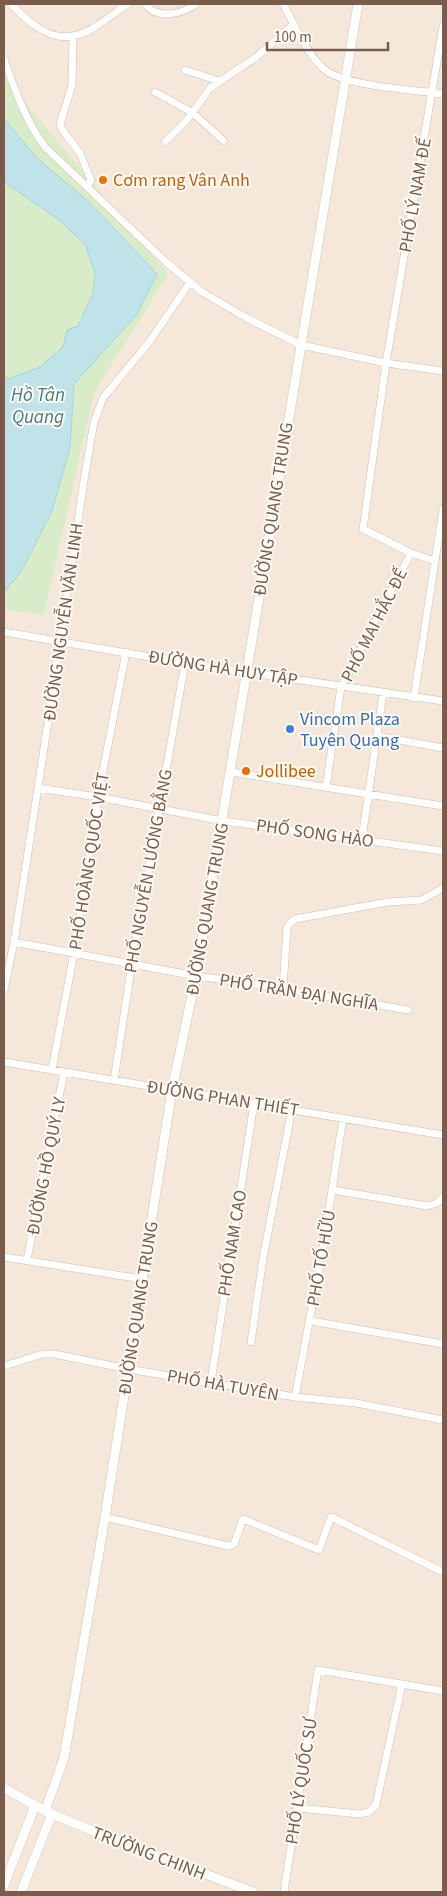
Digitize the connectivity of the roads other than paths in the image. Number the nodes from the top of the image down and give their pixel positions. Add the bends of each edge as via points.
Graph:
1 (10, 4) edge
2 (128, 4) edge
3 (145, 4) edge
4 (196, 4) edge
5 (283, 4) edge
6 (358, 4) edge
7 (294, 24) junction
8 (443, 26) edge
9 (72, 38) junction
10 (4, 59) edge
11 (185, 70) dead end
12 (219, 81) junction
13 (345, 81) junction
14 (156, 92) dead end
15 (432, 93) junction
16 (443, 94) edge
17 (192, 113) junction
18 (224, 141) dead end
19 (165, 142) dead end
20 (87, 188) junction
21 (190, 282) junction
22 (301, 345) junction
23 (386, 363) junction
24 (443, 371) edge
25 (443, 509) edge
26 (411, 553) junction
27 (435, 561) junction
28 (4, 632) edge
29 (59, 642) junction
30 (126, 652) junction
31 (185, 663) junction
32 (247, 671) junction
33 (341, 687) junction
34 (383, 693) junction
35 (414, 698) junction
36 (443, 702) edge
37 (377, 736) junction
38 (443, 748) edge
39 (231, 772) junction
40 (326, 787) junction
41 (38, 788) junction
42 (369, 794) junction
43 (98, 797) junction
44 (443, 806) edge
45 (159, 808) junction
46 (222, 821) junction
47 (362, 839) junction
48 (443, 852) edge
49 (443, 888) edge
50 (14, 942) junction
51 (74, 954) junction
52 (132, 963) junction
53 (196, 976) junction
54 (282, 988) junction
55 (4, 990) edge
56 (408, 1010) dead end
57 (5, 1063) edge
58 (52, 1069) junction
59 (64, 1072) junction
60 (114, 1080) junction
61 (172, 1090) junction
62 (254, 1103) junction
63 (292, 1110) junction
64 (343, 1118) junction
65 (443, 1135) edge
66 (333, 1190) junction
67 (443, 1197) edge
68 (4, 1257) edge
69 (28, 1260) junction
70 (142, 1279) junction
71 (310, 1321) junction
72 (250, 1342) dead end
73 (443, 1344) edge
74 (4, 1366) edge
75 (128, 1369) junction
76 (211, 1382) junction
77 (296, 1397) junction
78 (443, 1420) edge
79 (105, 1517) junction
80 (443, 1572) edge
81 (402, 1684) junction
82 (443, 1691) edge
83 (4, 1788) edge
84 (35, 1806) junction
85 (297, 1808) junction
86 (49, 1812) junction
87 (4, 1885) edge
88 (21, 1892) edge
89 (253, 1892) edge
90 (284, 1892) edge

1 - 9 street via 44,32
2 - 9 street
3 - 4 street via 155,11 175,13 187,11
5 - 7 street
6 - 13 main road, ĐƯỜNG QUANG TRUNG
7 - 12 street via 255,58
7 - 13 street via 319,65
8 - 15 street, PHỐ LÝ NAM ĐẾ
9 - 20 street via 72,85 60,124 80,153 91,180
10 - 20 street via 18,100 34,132
11 - 12 street
12 - 17 street via 205,93
13 - 15 street
13 - 22 main road, ĐƯỜNG QUANG TRUNG
14 - 17 street
15 - 16 street
15 - 23 street, PHỐ LÝ NAM ĐẾ
17 - 18 street
17 - 19 street
20 - 21 street
21 - 22 street via 245,318
21 - 29 street, ĐƯỜNG NGUYỄN VĂN LINH via 150,341 103,398 94,422
22 - 23 street
22 - 32 main road, ĐƯỜNG QUANG TRUNG
23 - 24 street
23 - 26 street, PHỐ LÝ NAM ĐẾ via 363,529
25 - 27 street
26 - 27 street
26 - 33 street, PHỐ MAI HẮC ĐẾ
27 - 35 street
28 - 29 street, ĐƯỜNG HÀ HUY TẬP
29 - 30 street, ĐƯỜNG HÀ HUY TẬP
29 - 41 street, ĐƯỜNG NGUYỄN VĂN LINH
30 - 31 street, ĐƯỜNG HÀ HUY TẬP
30 - 43 street, PHỐ HOÀNG QUỐC VIỆT
31 - 32 street, ĐƯỜNG HÀ HUY TẬP
31 - 45 street, PHỐ NGUYỄN LƯƠNG BẰNG
32 - 33 street, ĐƯỜNG HÀ HUY TẬP
32 - 39 main road, ĐƯỜNG QUANG TRUNG
33 - 34 street, ĐƯỜNG HÀ HUY TẬP
33 - 40 street, PHỐ MAI HẮC ĐẾ
34 - 35 street, ĐƯỜNG HÀ HUY TẬP
34 - 37 street
35 - 36 street, ĐƯỜNG HÀ HUY TẬP
37 - 38 street
37 - 42 street
39 - 40 street
39 - 46 main road, ĐƯỜNG QUANG TRUNG
40 - 42 street
41 - 43 street, PHỐ SONG HÀO
41 - 50 street, ĐƯỜNG NGUYỄN VĂN LINH
42 - 44 street
42 - 47 street
43 - 45 street, PHỐ SONG HÀO
43 - 51 street, PHỐ HOÀNG QUỐC VIỆT
45 - 46 street, PHỐ SONG HÀO
45 - 52 street, PHỐ NGUYỄN LƯƠNG BẰNG
46 - 47 street, PHỐ SONG HÀO
46 - 53 main road, ĐƯỜNG QUANG TRUNG
47 - 48 street, PHỐ SONG HÀO
49 - 54 street via 421,900 295,919 287,928
50 - 51 street, PHỐ TRẦN ĐẠI NGHĨA
50 - 55 street, ĐƯỜNG NGUYỄN VĂN LINH
51 - 52 street, PHỐ TRẦN ĐẠI NGHĨA
51 - 58 street, PHỐ HOÀNG QUỐC VIỆT
52 - 53 street, PHỐ TRẦN ĐẠI NGHĨA
52 - 60 street, PHỐ NGUYỄN LƯƠNG BẰNG
53 - 54 street, PHỐ TRẦN ĐẠI NGHĨA
53 - 61 main road, ĐƯỜNG QUANG TRUNG
54 - 56 street, PHỐ TRẦN ĐẠI NGHĨA
57 - 58 street, ĐƯỜNG PHAN THIẾT
58 - 59 street, ĐƯỜNG PHAN THIẾT
59 - 60 street, ĐƯỜNG PHAN THIẾT
59 - 69 street, ĐƯỜNG HỒ QUÝ LY
60 - 61 street, ĐƯỜNG PHAN THIẾT
61 - 62 street, ĐƯỜNG PHAN THIẾT
61 - 70 main road, ĐƯỜNG QUANG TRUNG
62 - 63 street, ĐƯỜNG PHAN THIẾT
62 - 76 street, PHỐ NAM CAO
63 - 64 street, ĐƯỜNG PHAN THIẾT
63 - 72 street
64 - 65 street, ĐƯỜNG PHAN THIẾT
64 - 66 street, PHỐ TỐ HỮU
66 - 67 street via 427,1206
66 - 71 street, PHỐ TỐ HỮU
68 - 69 street
69 - 70 street
70 - 75 main road, ĐƯỜNG QUANG TRUNG
71 - 73 street
71 - 77 street, PHỐ TỐ HỮU
74 - 75 street, PHỐ HÀ TUYÊN via 49,1354
75 - 76 street, PHỐ HÀ TUYÊN
75 - 79 main road, ĐƯỜNG QUANG TRUNG
76 - 77 street, PHỐ HÀ TUYÊN
77 - 78 street, PHỐ HÀ TUYÊN via 356,1403
79 - 80 street via 228,1546 234,1544 243,1519 319,1550 330,1516
79 - 86 main road, ĐƯỜNG QUANG TRUNG via 64,1758
81 - 82 street
81 - 85 street via 373,1809 360,1814
81 - 85 street, PHỐ LÝ QUỐC SƯ via 318,1670
83 - 84 main road, TRƯỜNG CHINH
84 - 86 main road, TRƯỜNG CHINH
84 - 87 main road
85 - 90 street, PHỐ LÝ QUỐC SƯ
86 - 88 main road, ĐƯỜNG QUANG TRUNG
86 - 89 main road, TRƯỜNG CHINH

